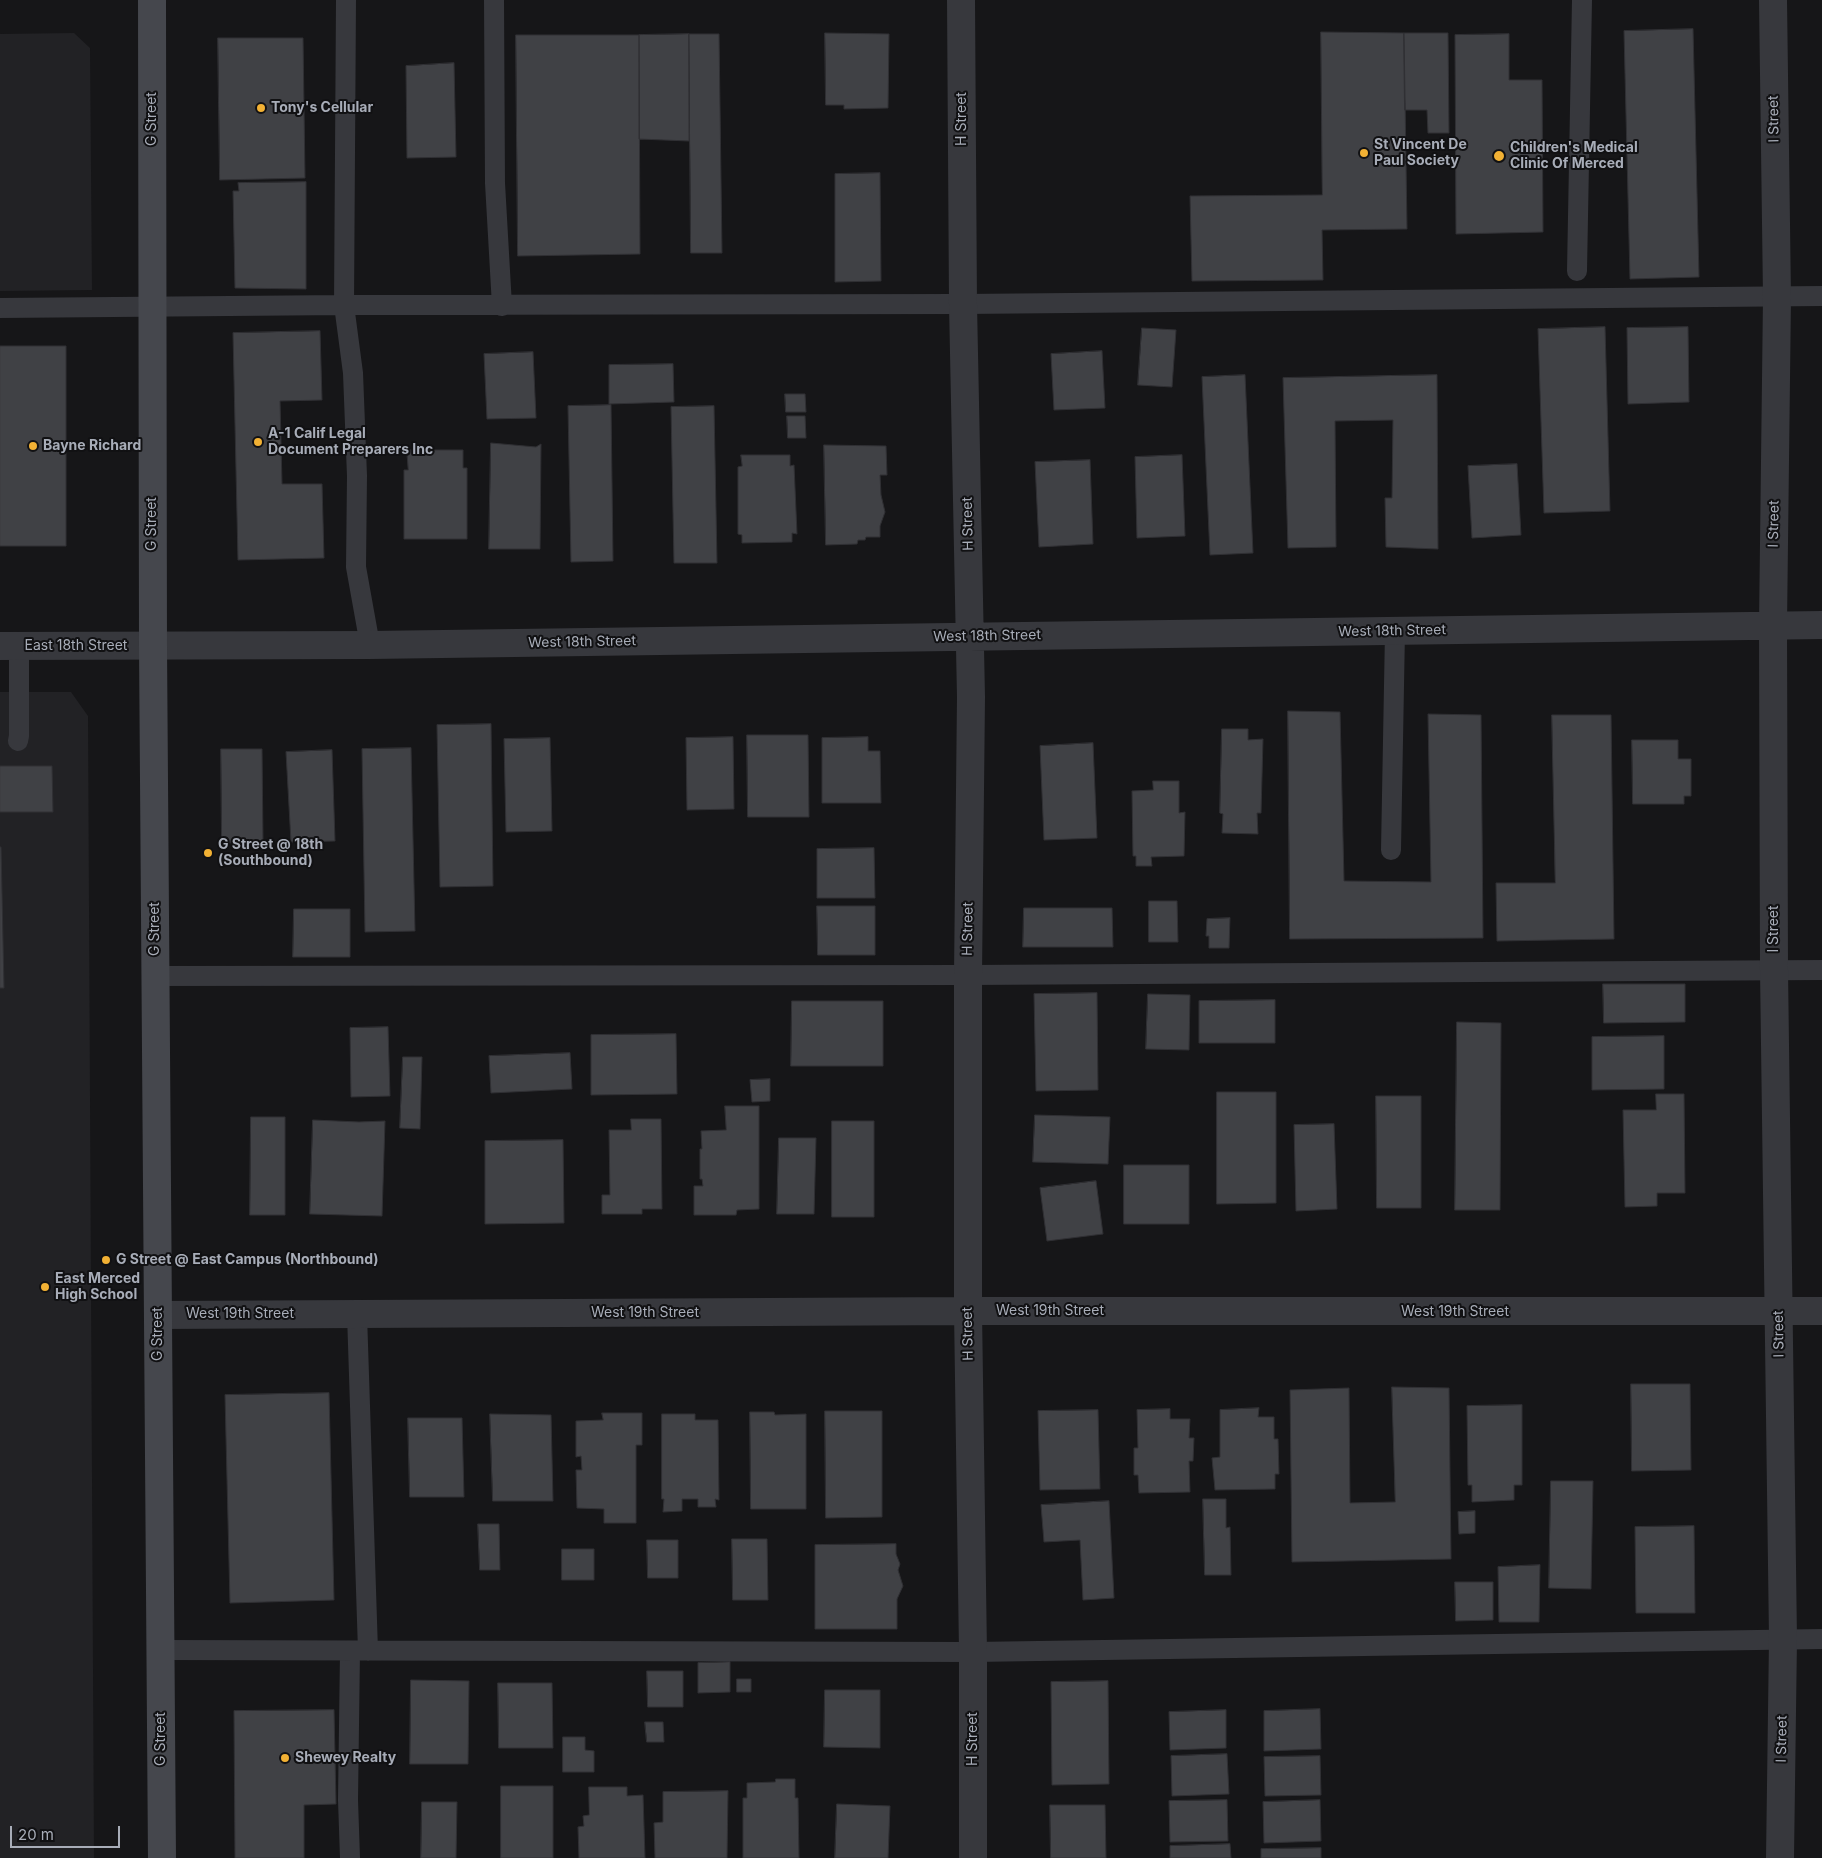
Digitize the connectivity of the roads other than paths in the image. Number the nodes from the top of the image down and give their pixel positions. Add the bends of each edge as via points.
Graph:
1 (152, 0) edge
2 (346, 0) edge
3 (494, 0) edge
4 (961, 0) edge
5 (1582, 0) edge
6 (1773, 0) edge
7 (1578, 271) dead end
8 (1822, 296) edge
9 (1777, 297) junction
10 (963, 304) junction
11 (344, 305) junction
12 (502, 306) junction
13 (0, 308) edge
14 (152, 308) junction
15 (1773, 625) junction
16 (1822, 625) edge
17 (1395, 630) junction
18 (970, 636) junction
19 (370, 645) junction
20 (9, 646) edge
21 (152, 646) junction
22 (18, 741) dead end
23 (1391, 850) dead end
24 (1774, 970) junction
25 (1822, 970) edge
26 (968, 975) junction
27 (155, 976) junction
28 (968, 1311) junction
29 (1822, 1311) edge
30 (1779, 1312) junction
31 (357, 1314) junction
32 (158, 1315) junction
33 (1784, 1639) junction
34 (1822, 1639) edge
35 (161, 1650) junction
36 (359, 1651) junction
37 (973, 1652) junction
38 (162, 1858) edge
39 (350, 1858) edge
40 (973, 1858) edge
41 (1780, 1858) edge

1 - 14 main road, G Street
2 - 11 lane
3 - 12 lane via 495,183
4 - 10 street, H Street
5 - 7 lane
6 - 9 street, I Street
8 - 9 lane
9 - 10 lane
9 - 15 street, I Street
10 - 12 lane
10 - 18 street, H Street
11 - 12 lane
11 - 14 lane
11 - 19 lane via 353,373 356,567
13 - 14 lane
14 - 21 main road, G Street
15 - 16 street, West 18th Street
15 - 17 street, West 18th Street
15 - 24 street, I Street
17 - 18 street, West 18th Street
17 - 23 lane
18 - 19 street, West 18th Street
18 - 26 street, H Street
19 - 21 street, West 18th Street
20 - 21 street, East 18th Street
20 - 22 lane
21 - 27 main road, G Street
24 - 25 lane
24 - 26 lane
24 - 30 street, I Street
26 - 27 lane
26 - 28 street, H Street
27 - 32 main road, G Street
28 - 30 street, West 19th Street
28 - 31 street, West 19th Street
28 - 37 street, H Street
29 - 30 street, West 19th Street
30 - 33 street, I Street
31 - 32 street, West 19th Street
31 - 36 lane
32 - 35 main road, G Street
33 - 34 lane
33 - 37 lane
33 - 41 street, I Street
35 - 36 lane
35 - 38 main road, G Street
36 - 37 lane
36 - 39 lane via 348,1800
37 - 40 street, H Street

